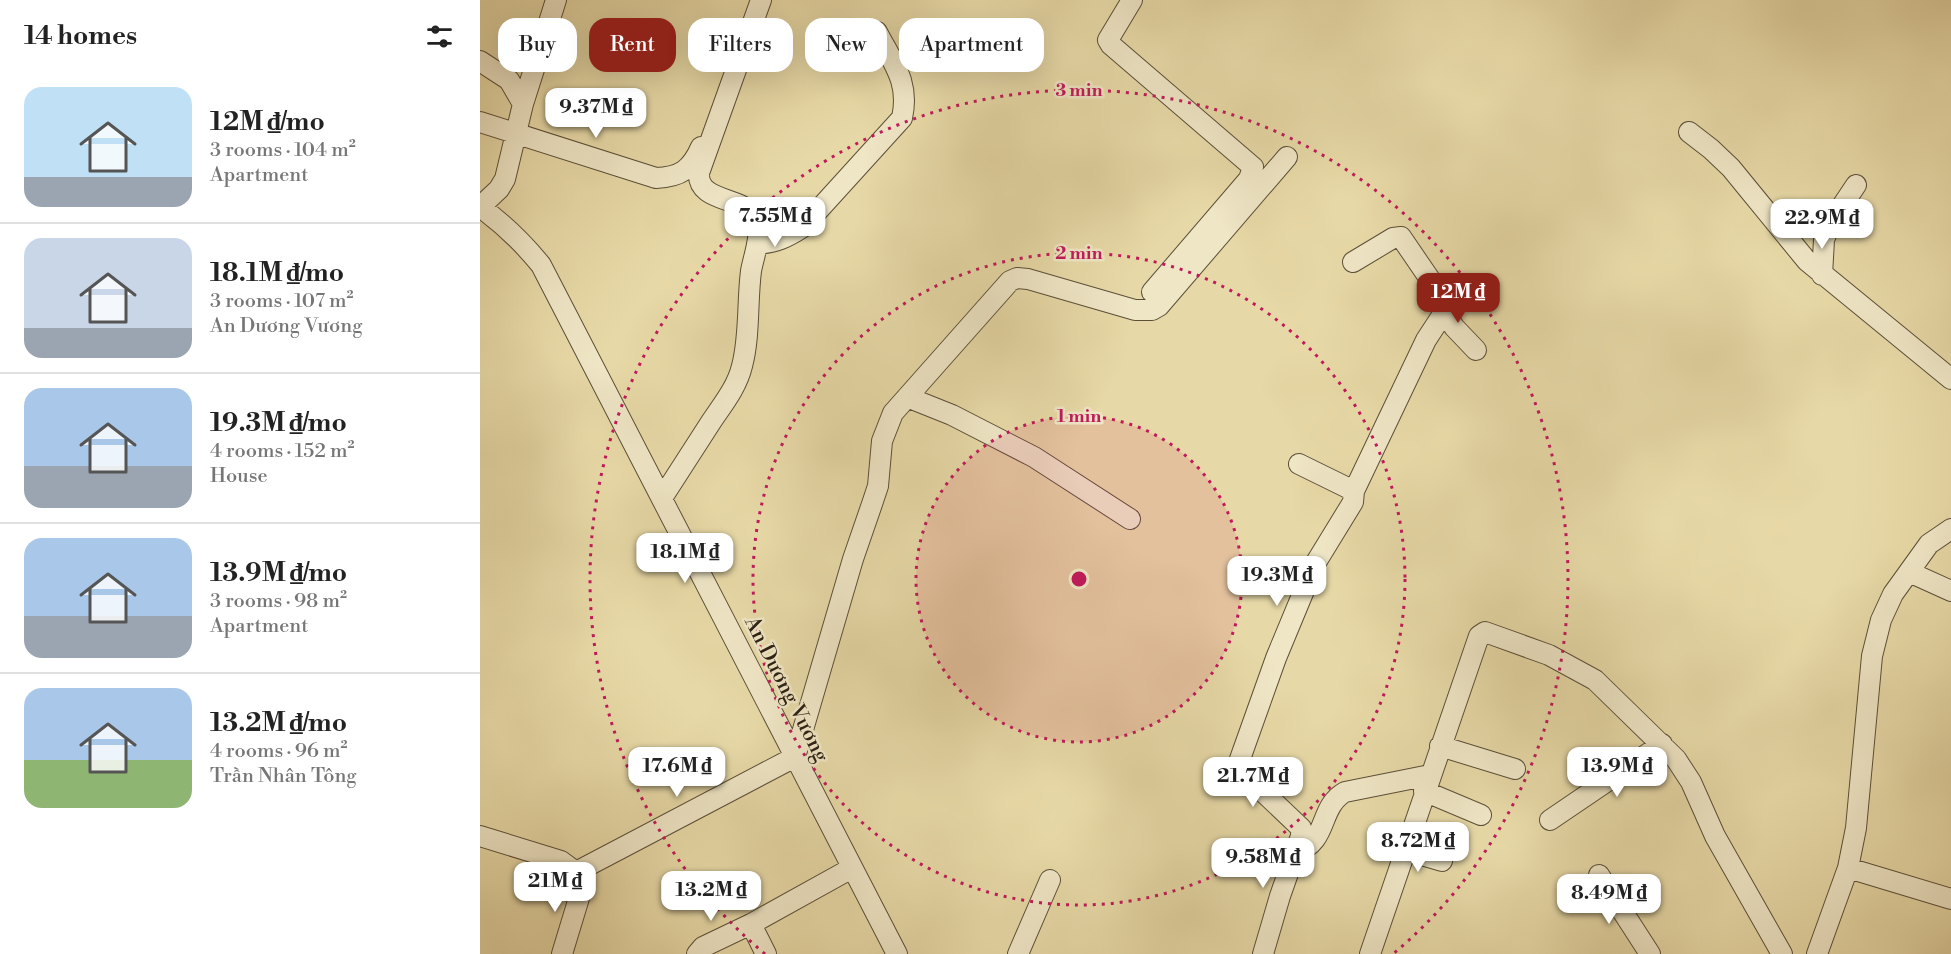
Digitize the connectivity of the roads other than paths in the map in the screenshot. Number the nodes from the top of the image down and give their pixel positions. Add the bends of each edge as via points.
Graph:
1 (556, 0) edge
2 (753, 0) edge
3 (761, 0) edge
4 (1132, 0) edge
5 (887, 51) edge
6 (480, 61) edge
7 (523, 104) junction
8 (480, 122) edge
9 (1689, 132) dead end
10 (515, 133) junction
11 (1287, 158) dead end
12 (1856, 185) dead end
13 (480, 207) edge
14 (757, 244) junction
15 (1353, 262) dead end
16 (1822, 275) junction
17 (1152, 292) dead end
18 (1444, 309) junction
19 (1476, 350) dead end
20 (1951, 379) edge
21 (907, 397) junction
22 (1299, 464) dead end
23 (1354, 491) junction
24 (662, 498) junction
25 (1130, 519) dead end
26 (1951, 529) edge
27 (1909, 572) junction
28 (1951, 591) edge
29 (1662, 744) junction
30 (1440, 746) junction
31 (795, 757) junction
32 (1515, 769) dead end
33 (1427, 783) junction
34 (1481, 815) dead end
35 (1550, 820) dead end
36 (480, 836) edge
37 (1404, 850) junction
38 (1296, 852) junction
39 (1442, 861) dead end
40 (852, 868) junction
41 (1848, 868) junction
42 (576, 872) junction
43 (1599, 875) dead end
44 (1050, 880) dead end
45 (1951, 899) edge
46 (751, 924) junction
47 (562, 954) edge
48 (697, 954) edge
49 (766, 954) edge
50 (897, 954) edge
51 (1018, 954) edge
52 (1263, 954) edge
53 (1370, 954) edge
54 (1650, 954) edge
55 (1782, 954) edge
56 (1817, 954) edge

1 - 7 street
2 - 10 street via 699,150 691,165 680,173 656,178
3 - 14 street via 699,173 703,188 753,214 758,225
4 - 17 street via 1108,40 1110,45 1253,167 1249,179
5 - 14 street via 903,81 902,118 803,227 775,243
6 - 7 street via 509,80
7 - 10 street
8 - 10 street
9 - 16 street via 1731,168
10 - 13 street via 505,179
11 - 21 street via 1159,306 1152,310 1135,309 1017,278 994,298
12 - 16 street via 1830,224 1824,240
13 - 24 street, An Dương Vương via 520,240 541,265
14 - 24 street via 745,355 737,383
15 - 18 street via 1392,238 1401,237 1442,297
16 - 20 street
18 - 19 street via 1454,327
18 - 23 street
21 - 25 street via 1034,457
21 - 31 street via 886,428 878,486
22 - 23 street
23 - 38 street via 1353,502 1315,564 1240,759 1241,771 1301,828
24 - 31 street, An Dương Vương
26 - 27 street via 1929,544
27 - 28 street
27 - 41 street via 1881,620 1872,656 1856,828
29 - 30 street via 1595,680 1549,655 1485,632 1479,636
29 - 35 street
29 - 55 street via 1691,782 1715,836
30 - 32 street
30 - 33 street
31 - 40 street, An Dương Vương
31 - 42 street
33 - 34 street
33 - 37 street
33 - 38 street via 1337,796 1312,844
36 - 42 street via 561,861
37 - 39 street
37 - 53 street
38 - 52 street
40 - 46 street
40 - 50 street, An Dương Vương
41 - 45 street
41 - 56 street
42 - 47 street via 582,888
43 - 54 street
44 - 51 street
46 - 48 street via 703,947
46 - 49 street

